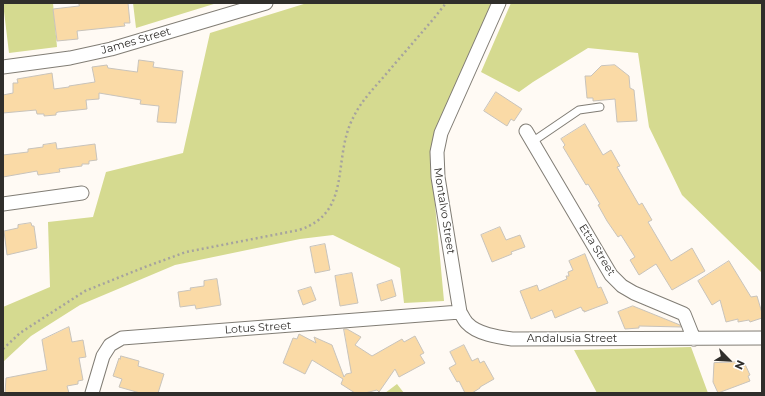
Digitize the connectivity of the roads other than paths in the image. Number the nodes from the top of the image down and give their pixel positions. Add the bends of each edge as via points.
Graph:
1 (266, 3) edge
2 (499, 3) edge
3 (3, 67) edge
4 (600, 108) dead end
5 (529, 136) joint
6 (82, 193) dead end
7 (3, 204) edge
8 (460, 312) junction
9 (762, 338) edge
10 (694, 339) junction
11 (92, 393) edge

1 - 3 street, James Street via 111,49 70,58
2 - 8 street, Montalvo Street via 441,133 437,152 438,177
4 - 5 lane via 579,110
5 - 10 street, Etta Street via 611,275 634,294 684,314
6 - 7 street
8 - 10 street, Andalusia Street via 466,323 500,338
8 - 11 street, Lotus Street via 122,338 106,350
9 - 10 street, Andalusia Street

